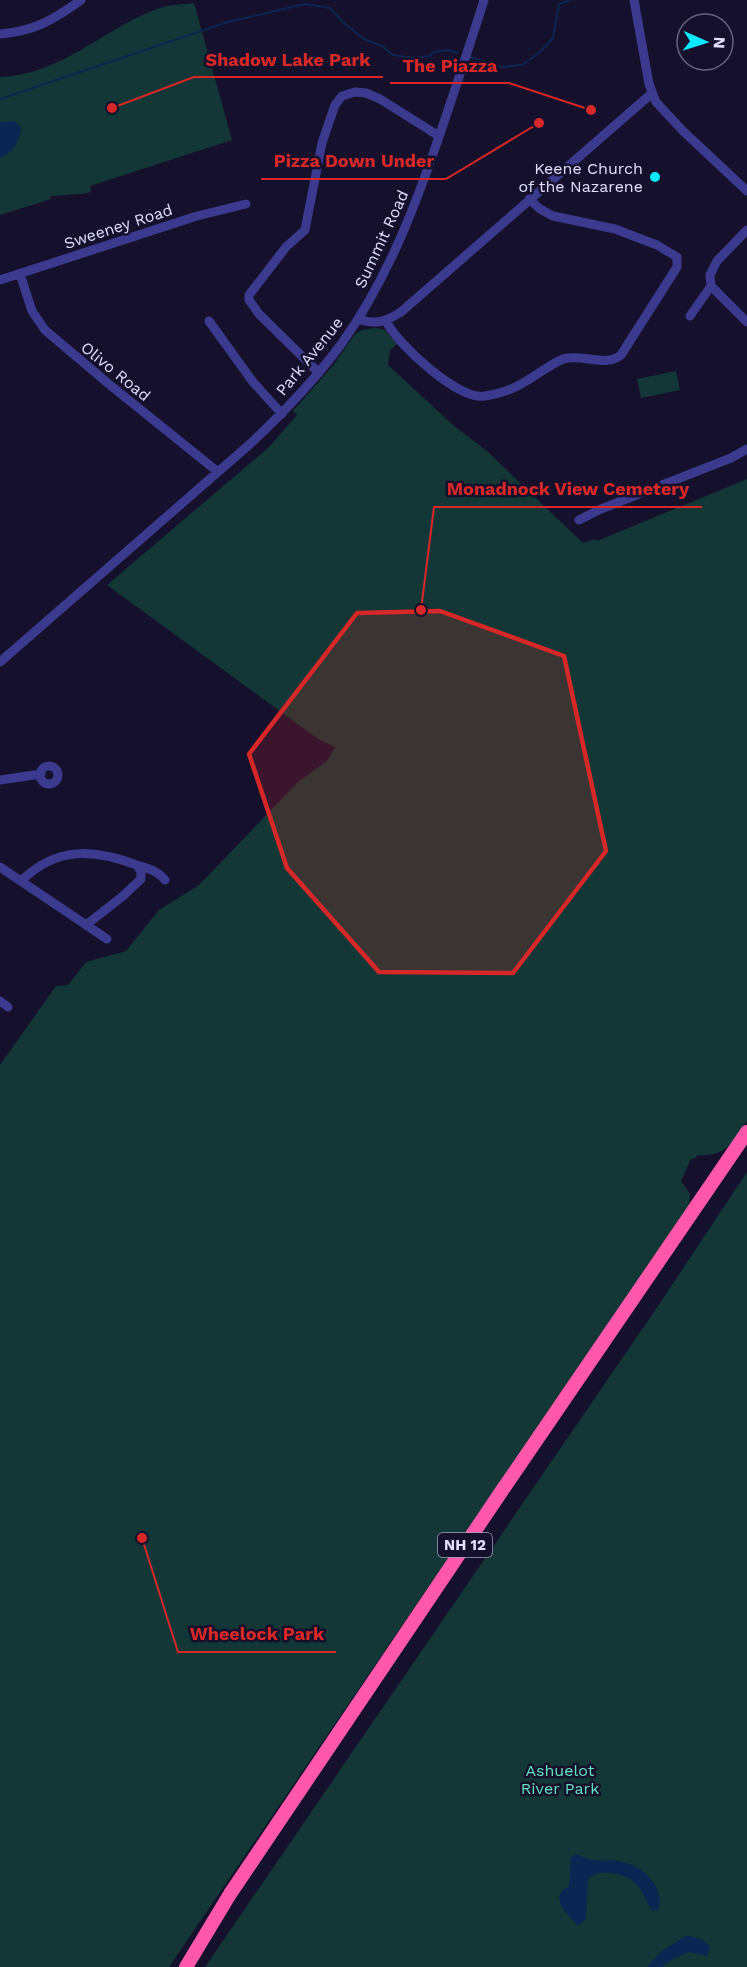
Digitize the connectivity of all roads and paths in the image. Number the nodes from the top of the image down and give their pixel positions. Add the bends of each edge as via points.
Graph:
1 (81, 0) edge
2 (484, 0) edge
3 (634, 0) edge
4 (71, 3) edge
5 (0, 34) edge
6 (651, 94) junction
7 (439, 136) junction
8 (747, 191) edge
9 (529, 198) junction
10 (246, 204) dead end
11 (747, 230) edge
12 (20, 274) junction
13 (0, 280) edge
14 (711, 286) junction
15 (690, 316) dead end
16 (358, 319) junction
17 (209, 321) dead end
18 (386, 321) junction
19 (747, 321) edge
20 (319, 373) junction
21 (282, 414) junction
22 (747, 448) edge
23 (218, 472) junction
24 (579, 520) dead end
25 (0, 662) edge
26 (40, 774) dead end
27 (0, 780) edge
28 (137, 865) junction
29 (0, 867) edge
30 (165, 880) dead end
31 (21, 881) junction
32 (87, 925) junction
33 (107, 939) dead end
34 (747, 1132) edge
35 (187, 1965) edge

1 - 4 street
2 - 7 street, Summit Road
3 - 6 street
4 - 5 street via 36,27
6 - 8 street via 683,131
6 - 9 street
7 - 16 street, Summit Road via 405,230
7 - 20 street via 366,93 347,93 335,105 318,160 305,230 273,262 249,295 259,314
9 - 18 street
9 - 18 street via 553,216 615,229 677,257 676,267 621,355 612,360 562,360 526,382 479,397 436,375 392,332
10 - 12 street, Sweeney Road via 197,216
11 - 14 street via 712,268
12 - 13 street, Sweeney Road
12 - 23 street, Olivo Road via 32,311 45,330
14 - 15 street
14 - 19 street
16 - 18 street, Park Avenue
16 - 20 street, Park Avenue
17 - 21 street
20 - 21 street, Park Avenue
21 - 23 street, Park Avenue
22 - 24 street
23 - 25 street, Park Avenue
26 - 27 street
28 - 30 street via 152,869
28 - 31 street via 109,855 78,854 44,862
28 - 32 street via 141,879
29 - 31 street
31 - 32 street
32 - 33 street
34 - 35 highway, NH 12 via 230,1894

